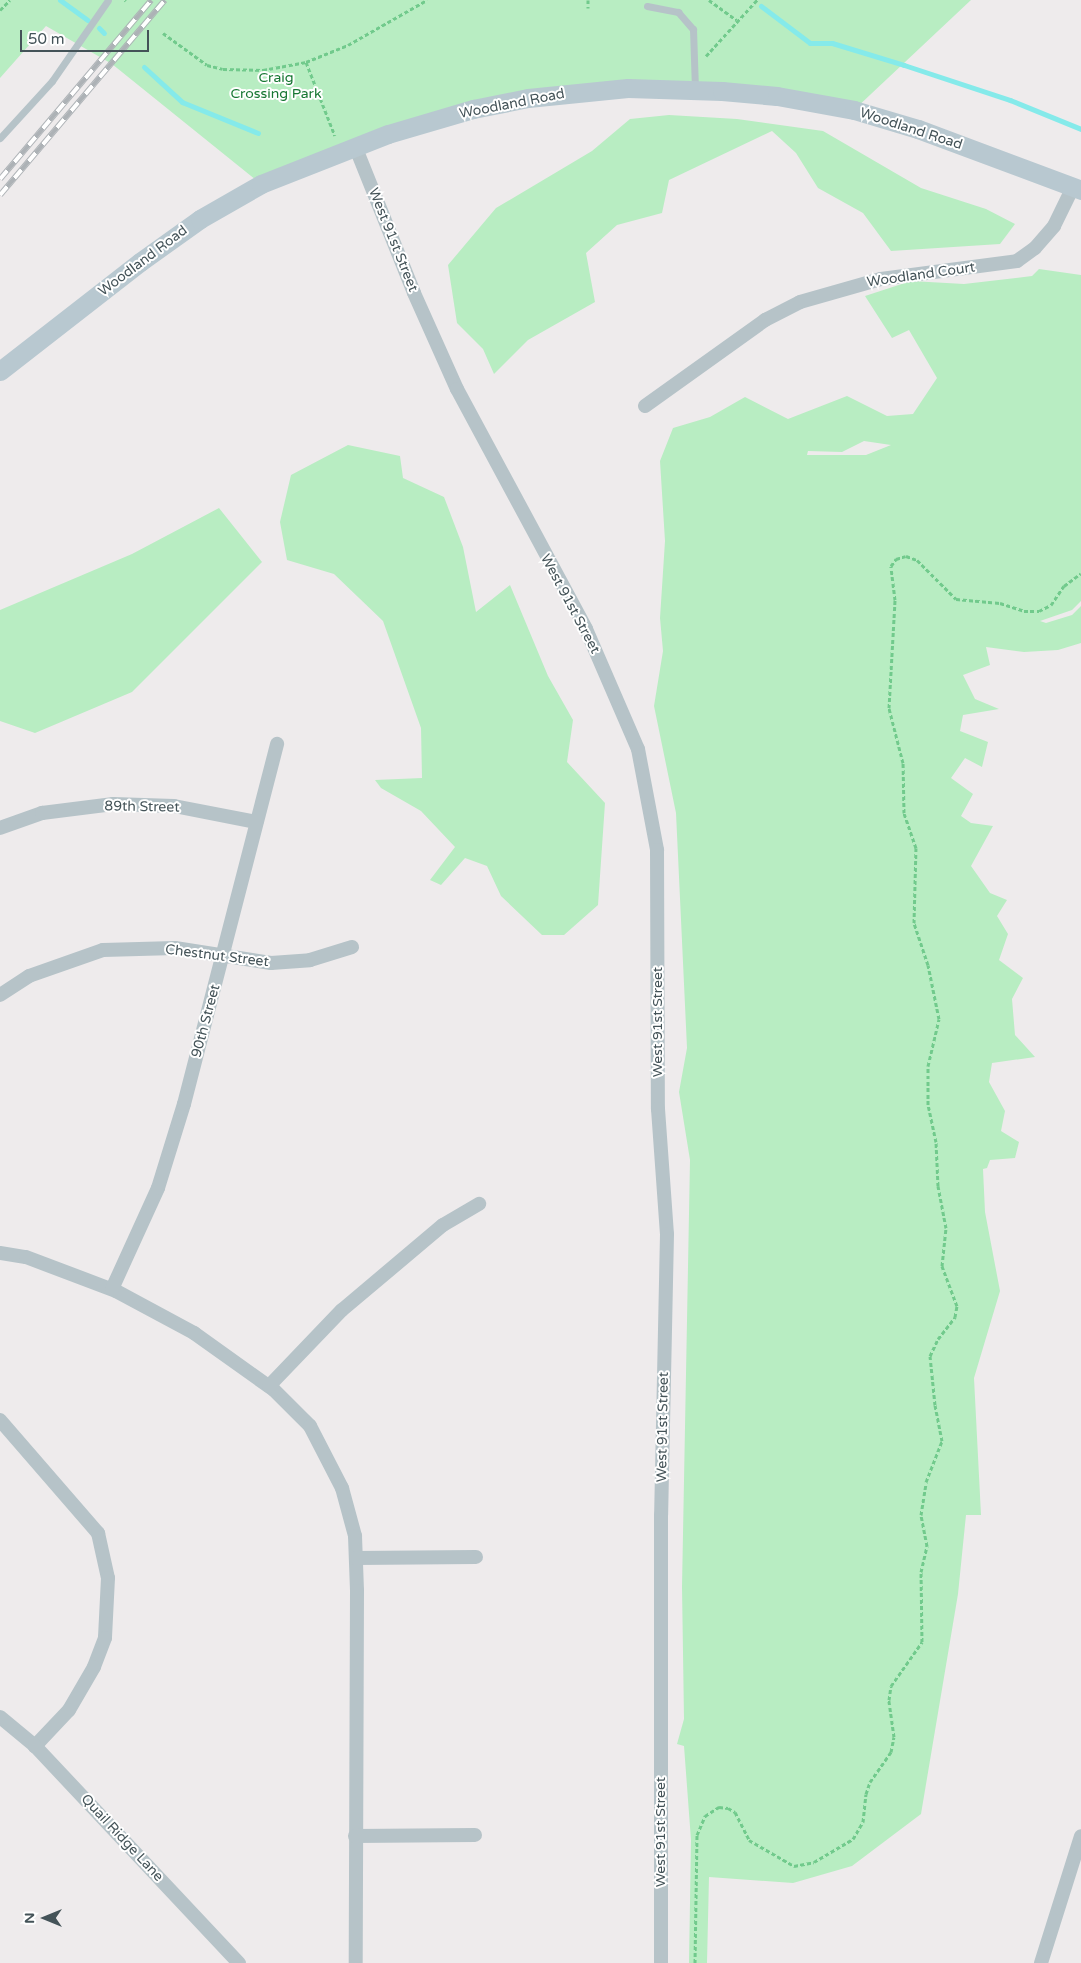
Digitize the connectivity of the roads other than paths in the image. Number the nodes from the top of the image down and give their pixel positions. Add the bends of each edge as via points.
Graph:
1 (108, 0) edge
2 (647, 6) dead end
3 (695, 90) junction
4 (0, 138) edge
5 (356, 146) junction
6 (1077, 189) edge
7 (0, 371) edge
8 (646, 406) dead end
9 (278, 744) dead end
10 (256, 822) junction
11 (0, 828) edge
12 (352, 947) dead end
13 (223, 957) junction
14 (0, 995) edge
15 (479, 1204) dead end
16 (0, 1253) edge
17 (112, 1289) junction
18 (269, 1386) junction
19 (0, 1420) edge
20 (476, 1557) dead end
21 (356, 1558) junction
22 (0, 1717) edge
23 (35, 1746) junction
24 (475, 1835) dead end
25 (355, 1836) junction
26 (1081, 1836) edge
27 (239, 1963) edge
28 (356, 1963) edge
29 (661, 1963) edge
30 (1041, 1963) edge

1 - 4 lane via 52,81
2 - 3 lane via 678,12 693,29
3 - 5 main road, Woodland Road via 628,88 528,98 473,109
3 - 6 main road, Woodland Road via 777,96 854,110 918,129
5 - 7 main road, Woodland Road via 261,184 200,219
5 - 29 street, West 91st Street via 414,293 457,389 586,629 634,740 657,850 658,1109 667,1234 661,1515
6 - 8 street, Woodland Court via 1036,248 1017,261 881,279 800,302 757,325
9 - 10 street, 90th Street
10 - 11 street, 89th Street via 174,806 114,804 42,813
10 - 13 street, 90th Street
12 - 13 street, Chestnut Street via 300,961 271,963
13 - 14 street, Chestnut Street via 175,948 103,950 29,976
13 - 17 street, 90th Street via 158,1188
15 - 18 street via 443,1225 342,1310
16 - 17 street via 26,1257
17 - 18 street via 194,1333
18 - 21 street via 310,1426 342,1488 355,1536
19 - 23 street via 98,1533 108,1578 105,1638 83,1689 69,1710
20 - 21 street
21 - 25 street
22 - 23 street, Quail Ridge Lane
23 - 27 street, Quail Ridge Lane
24 - 25 street
25 - 28 street
26 - 30 street

